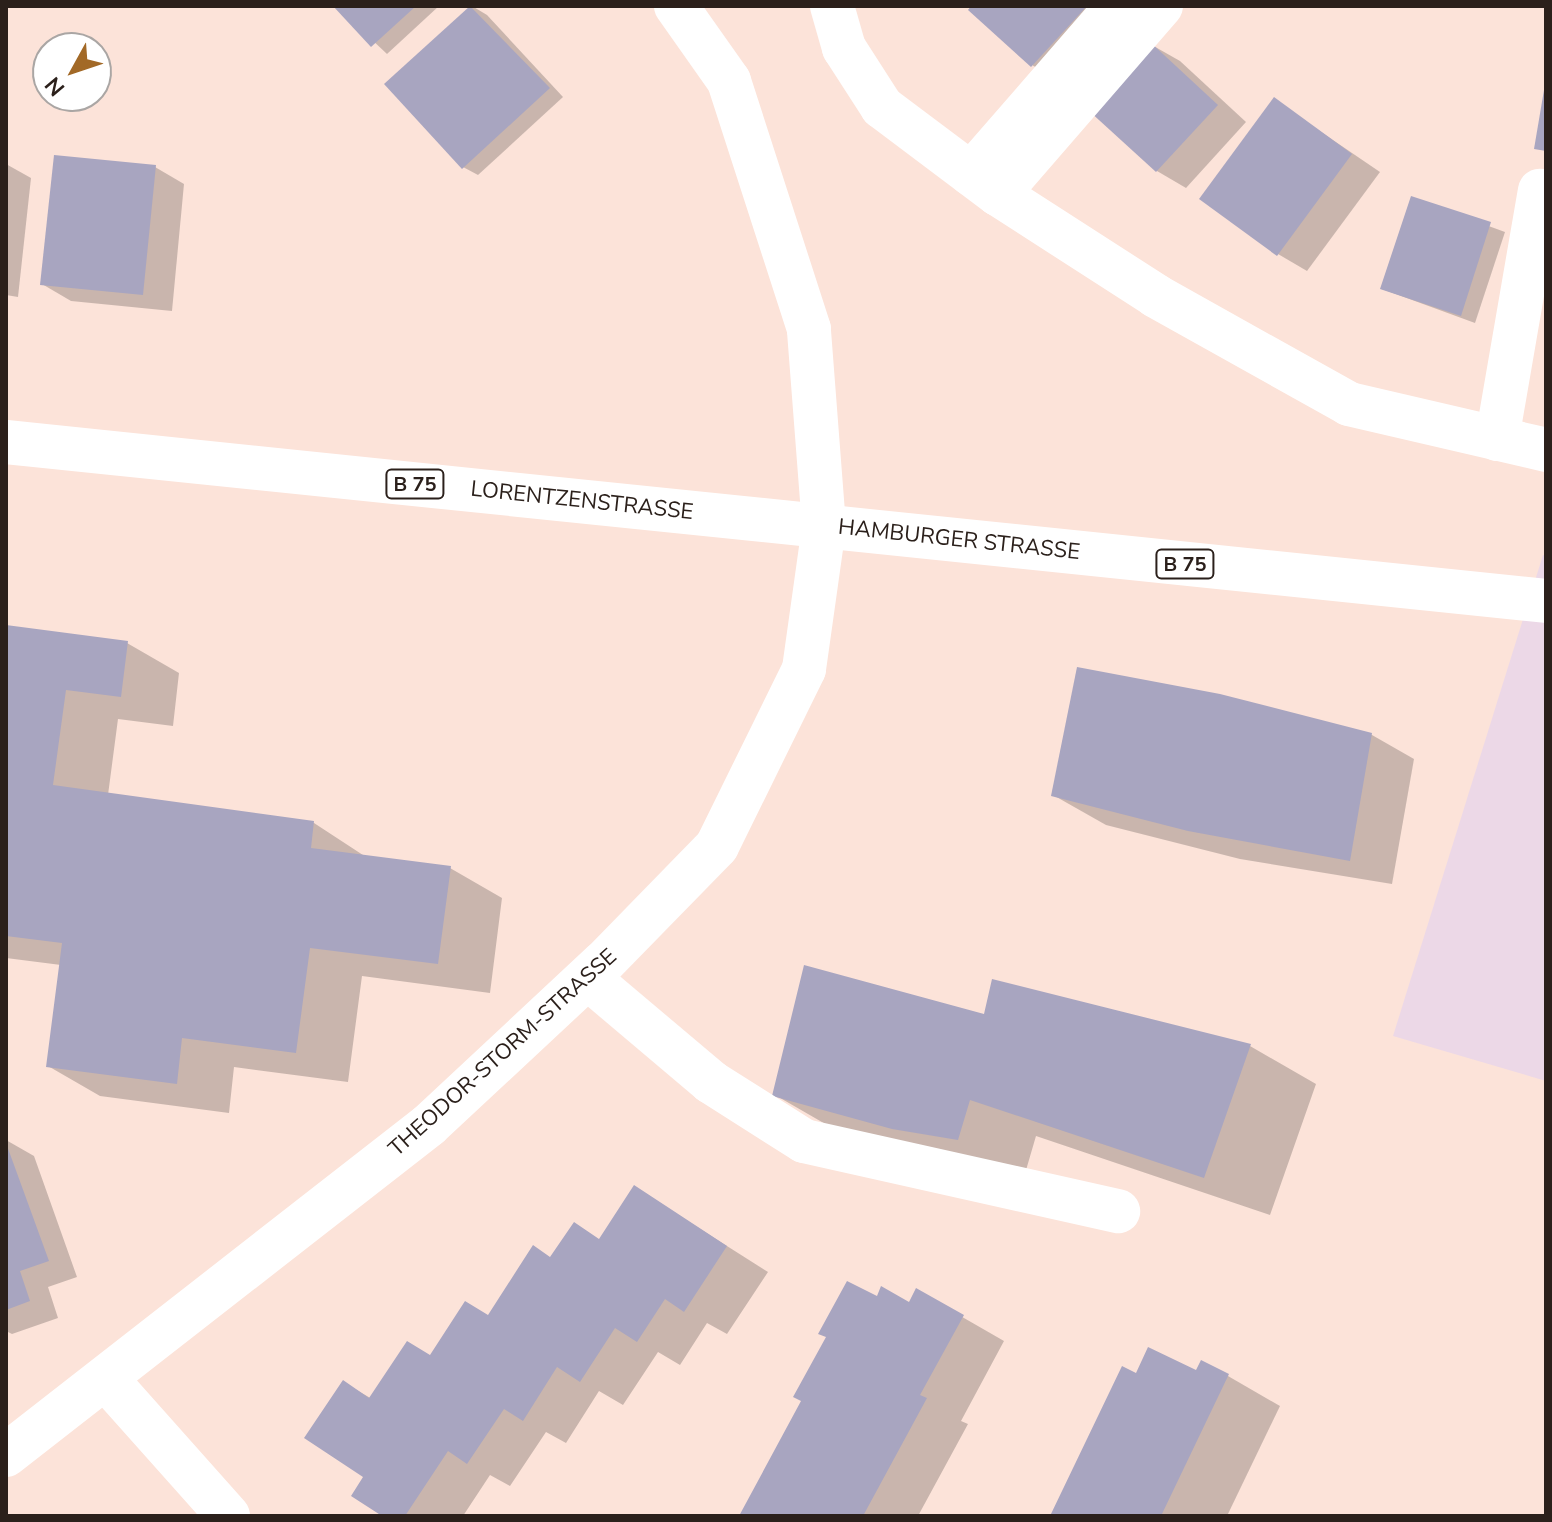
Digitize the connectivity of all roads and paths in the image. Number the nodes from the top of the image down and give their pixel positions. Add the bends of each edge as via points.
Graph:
1 (676, 6) edge
2 (832, 6) edge
3 (1117, 6) edge
4 (1161, 6) edge
5 (984, 184) junction
6 (1540, 191) dead end
7 (1497, 439) junction
8 (6, 442) edge
9 (1546, 450) edge
10 (824, 526) junction
11 (1546, 601) edge
12 (588, 978) junction
13 (1118, 1211) dead end
14 (107, 1380) junction
15 (6, 1455) edge
16 (228, 1516) edge

1 - 10 street, HAMBURGER STRASSE via 729,81 809,329
2 - 5 street via 844,48 882,107
3 - 5 street
4 - 5 street
5 - 7 street via 1156,296 1349,404
6 - 7 street
7 - 9 street
8 - 10 street, LORENTZENSTRASSE / B 75
10 - 11 street, HAMBURGER STRASSE / B 75
10 - 12 street, THEODOR-STORM-STRASSE via 804,669 717,846
12 - 13 street via 711,1082 804,1141
12 - 14 street, THEODOR-STORM-STRASSE via 429,1125
14 - 15 street, THEODOR-STORM-STRASSE
14 - 16 street

